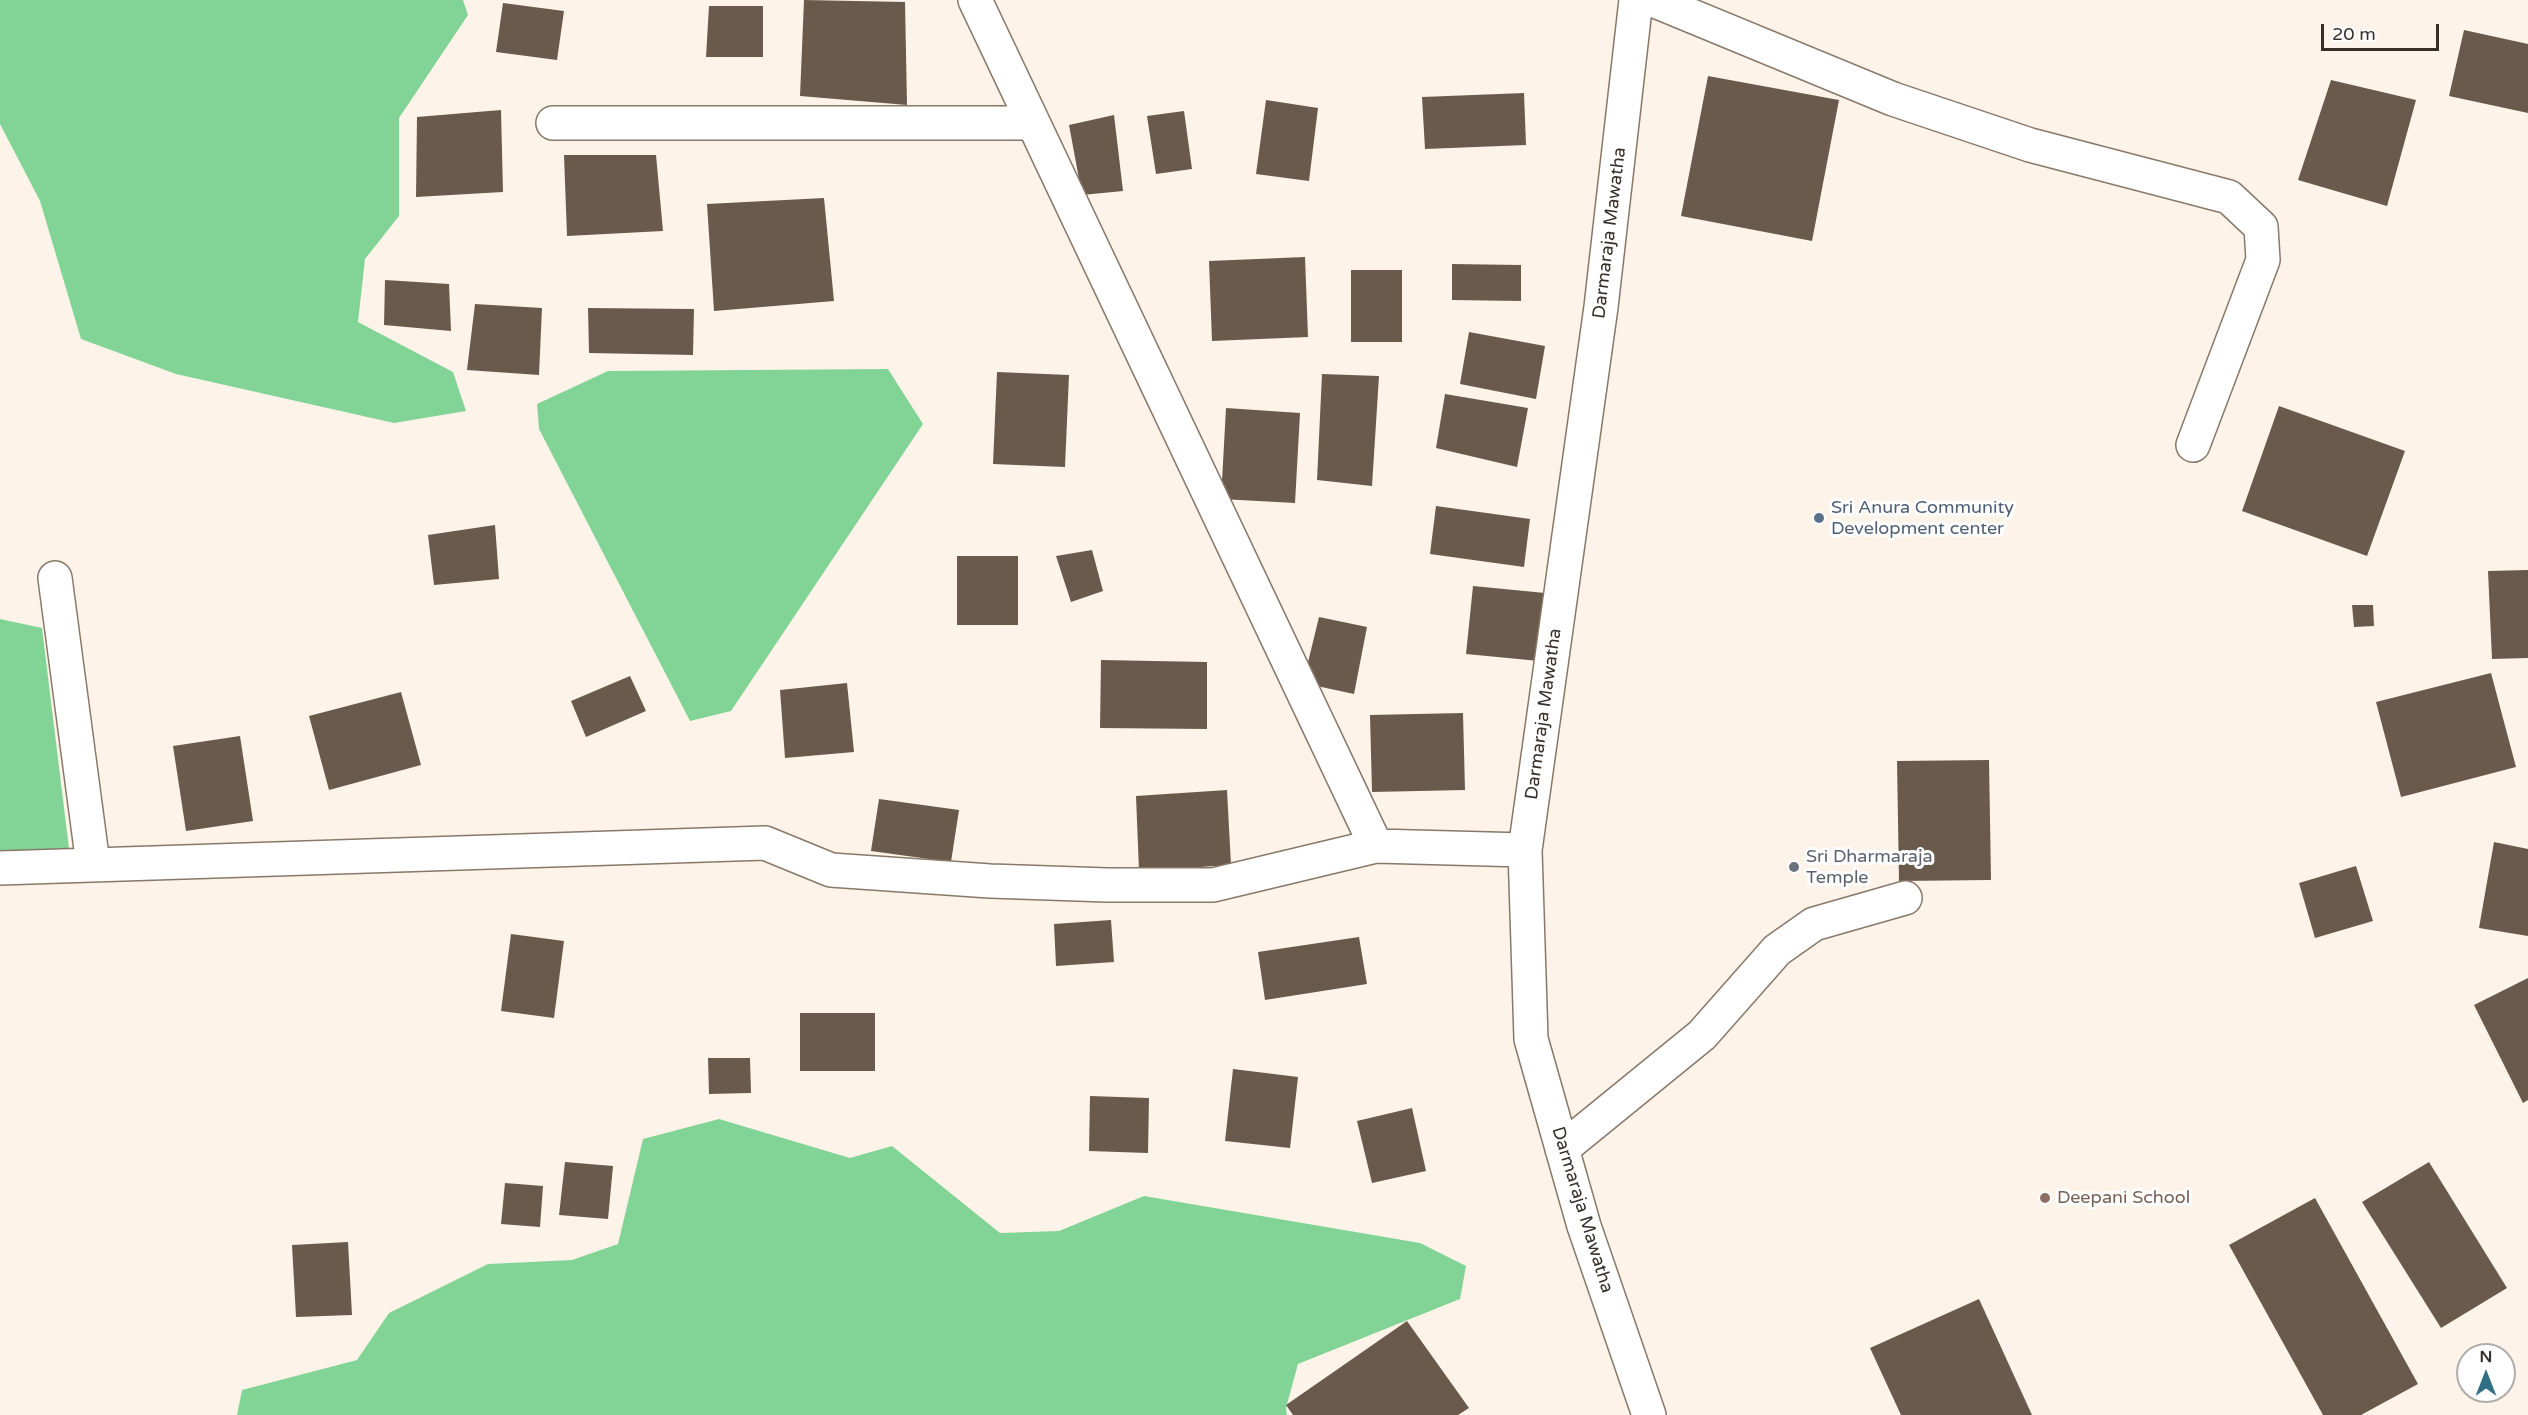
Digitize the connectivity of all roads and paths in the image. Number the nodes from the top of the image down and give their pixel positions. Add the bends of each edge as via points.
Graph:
1 (975, 0) edge
2 (1636, 0) edge
3 (1653, 0) edge
4 (553, 123) dead end
5 (1032, 123) junction
6 (2193, 445) dead end
7 (55, 578) dead end
8 (1376, 846) junction
9 (1525, 850) junction
10 (93, 864) junction
11 (0, 868) edge
12 (1905, 897) dead end
13 (1562, 1149) junction
14 (1649, 1415) edge

1 - 5 street
2 - 9 street, Darmaraja Mawatha via 1602,307
3 - 6 street via 1893,99 2030,145 2229,197 2261,227 2263,260
4 - 5 street
5 - 8 street
7 - 10 street
8 - 9 street
8 - 10 street via 1213,885 990,881 831,870 765,843
9 - 13 street, Darmaraja Mawatha via 1531,1039
10 - 11 street
12 - 13 street via 1814,924 1777,950 1702,1035
13 - 14 street, Darmaraja Mawatha via 1584,1226

